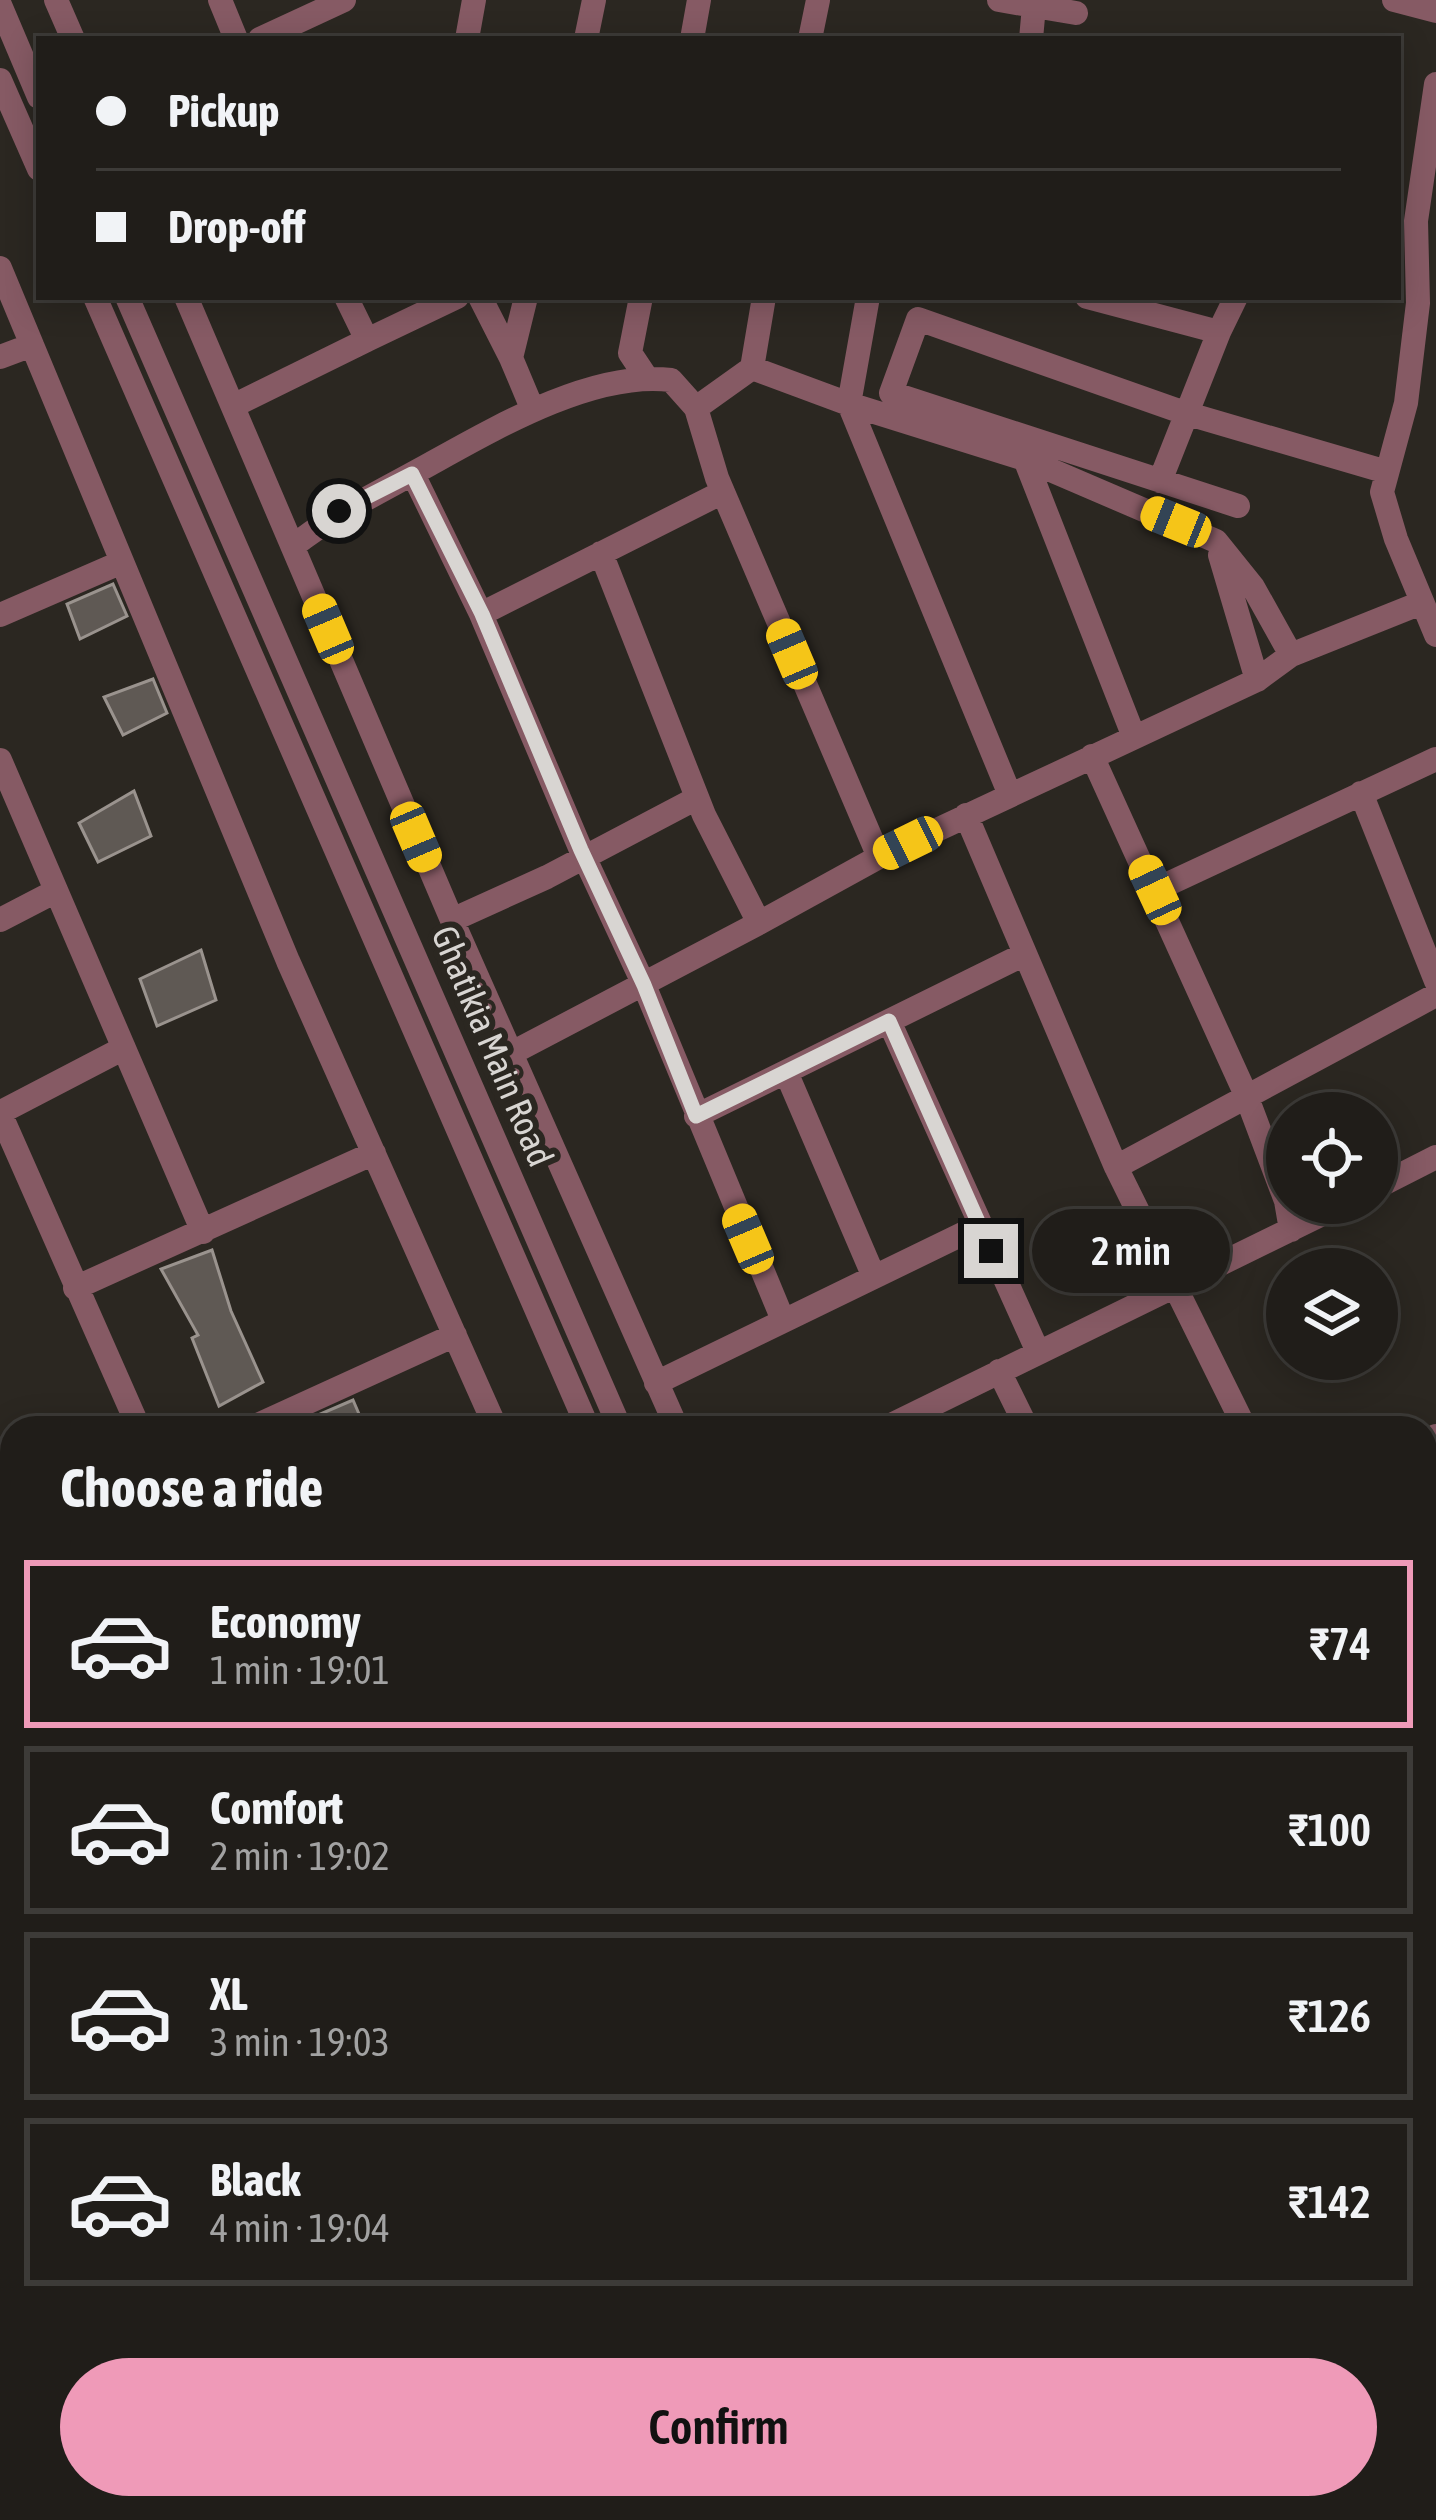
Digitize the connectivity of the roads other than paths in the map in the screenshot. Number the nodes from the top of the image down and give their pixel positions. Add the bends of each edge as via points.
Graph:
1 (56, 0) edge
2 (220, 0) edge
3 (344, 0) edge
4 (474, 0) edge
5 (594, 0) edge
6 (699, 0) edge
7 (818, 0) edge
8 (999, 0) edge
9 (1394, 0) edge
10 (0, 5) edge
11 (1034, 7) junction
12 (1436, 11) edge
13 (1076, 13) dead end
14 (72, 36) edge
15 (235, 36) edge
16 (266, 36) edge
17 (468, 36) edge
18 (587, 36) edge
19 (693, 36) edge
20 (811, 36) edge
21 (1030, 36) edge
22 (28, 73) junction
23 (1, 83) edge
24 (1436, 84) edge
25 (36, 90) edge
26 (36, 162) edge
27 (1407, 219) edge
28 (0, 268) edge
29 (96, 300) edge
30 (128, 300) edge
31 (187, 300) edge
32 (347, 300) edge
33 (451, 300) edge
34 (482, 300) edge
35 (525, 300) edge
36 (640, 300) edge
37 (763, 300) edge
38 (867, 300) edge
39 (1098, 300) edge
40 (1235, 300) edge
41 (1417, 303) edge
42 (923, 308) edge
43 (1220, 332) junction
44 (367, 340) junction
45 (32, 345) junction
46 (0, 357) edge
47 (511, 358) junction
48 (752, 368) junction
49 (646, 377) junction
50 (849, 404) junction
51 (233, 406) junction
52 (696, 407) junction
53 (532, 408) junction
54 (1185, 413) junction
55 (1025, 459) junction
56 (1388, 472) junction
57 (412, 474) junction
58 (1160, 481) junction
59 (723, 492) junction
60 (1238, 506) dead end
61 (1216, 541) junction
62 (293, 546) junction
63 (602, 553) junction
64 (122, 562) junction
65 (1421, 603) junction
66 (482, 614) junction
67 (0, 615) edge
68 (1436, 635) edge
69 (1291, 656) junction
70 (1257, 680) junction
71 (1134, 737) junction
72 (1092, 757) junction
73 (1436, 759) edge
74 (0, 761) edge
75 (1361, 794) junction
76 (1010, 795) junction
77 (697, 798) junction
78 (966, 815) junction
79 (584, 856) junction
80 (879, 857) junction
81 (1155, 890) junction
82 (56, 891) junction
83 (0, 920) edge
84 (452, 920) junction
85 (759, 923) junction
86 (1025, 954) junction
87 (1436, 981) edge
88 (644, 985) junction
89 (1436, 995) edge
90 (889, 1021) junction
91 (124, 1048) junction
92 (512, 1053) junction
93 (786, 1072) junction
94 (1246, 1095) junction
95 (0, 1113) edge
96 (696, 1116) junction
97 (374, 1153) junction
98 (1436, 1157) edge
99 (1116, 1167) junction
100 (1398, 1176) edge
101 (1303, 1224) edge
102 (980, 1226) junction
103 (1291, 1230) junction
104 (203, 1232) junction
105 (874, 1277) junction
106 (75, 1288) junction
107 (1173, 1289) junction
108 (783, 1320) junction
109 (455, 1335) junction
110 (1038, 1352) junction
111 (999, 1371) junction
112 (656, 1383) junction
113 (134, 1416) edge
114 (293, 1416) edge
115 (491, 1416) edge
116 (583, 1416) edge
117 (615, 1416) edge
118 (671, 1416) edge
119 (909, 1416) edge
120 (1021, 1416) edge
121 (1239, 1416) edge

1 - 14 street
2 - 15 street
3 - 16 street
4 - 17 street
5 - 18 street
6 - 19 street
7 - 20 street
8 - 11 street
9 - 12 street
10 - 22 street
11 - 13 street
11 - 21 street
22 - 23 street
22 - 25 street
23 - 26 street
24 - 27 street
27 - 41 street
28 - 45 street
29 - 116 street, Ghatikia Main Road
30 - 117 street, Ghatikia Main Road
31 - 51 street
32 - 44 street
33 - 44 street
34 - 47 street
35 - 47 street
36 - 49 street via 630,353
37 - 48 street
38 - 50 street
39 - 43 street
40 - 43 street
41 - 56 street via 1406,404
42 - 54 street
42 - 58 street via 891,394
43 - 54 street
44 - 51 street
45 - 46 street
45 - 64 street
47 - 53 street
48 - 50 street
48 - 52 street
49 - 52 street via 671,380
49 - 53 street
50 - 55 street
50 - 76 street
51 - 62 street
52 - 59 street
53 - 57 street
54 - 56 street
54 - 58 street
55 - 61 street
55 - 71 street
56 - 65 street via 1382,492
57 - 62 street via 339,511
57 - 66 street
58 - 60 street
59 - 63 street
59 - 80 street
61 - 69 street
61 - 70 street
62 - 84 street
63 - 66 street
63 - 77 street
64 - 67 street
64 - 97 street
65 - 68 street
65 - 69 street
66 - 79 street
69 - 70 street
70 - 71 street
71 - 72 street
72 - 76 street
72 - 81 street
73 - 75 street
74 - 82 street
75 - 81 street
75 - 87 street
76 - 78 street
77 - 79 street
77 - 85 street
78 - 80 street
78 - 86 street
79 - 84 street
79 - 88 street
80 - 85 street
81 - 94 street
82 - 83 street
82 - 91 street
84 - 92 street
85 - 88 street
86 - 90 street
86 - 99 street
88 - 92 street
88 - 96 street
89 - 94 street
90 - 93 street
90 - 102 street
91 - 95 street
91 - 104 street
92 - 112 street
93 - 96 street
93 - 105 street
94 - 99 street
94 - 103 street
95 - 106 street
96 - 108 street
97 - 104 street
97 - 109 street
98 - 100 street
99 - 107 street
101 - 103 street
102 - 105 street
102 - 110 street
103 - 107 street
104 - 106 street
105 - 108 street
106 - 113 street
107 - 110 street
107 - 121 street
108 - 112 street
109 - 114 street
109 - 115 street
110 - 111 street
111 - 119 street
111 - 120 street
112 - 118 street

